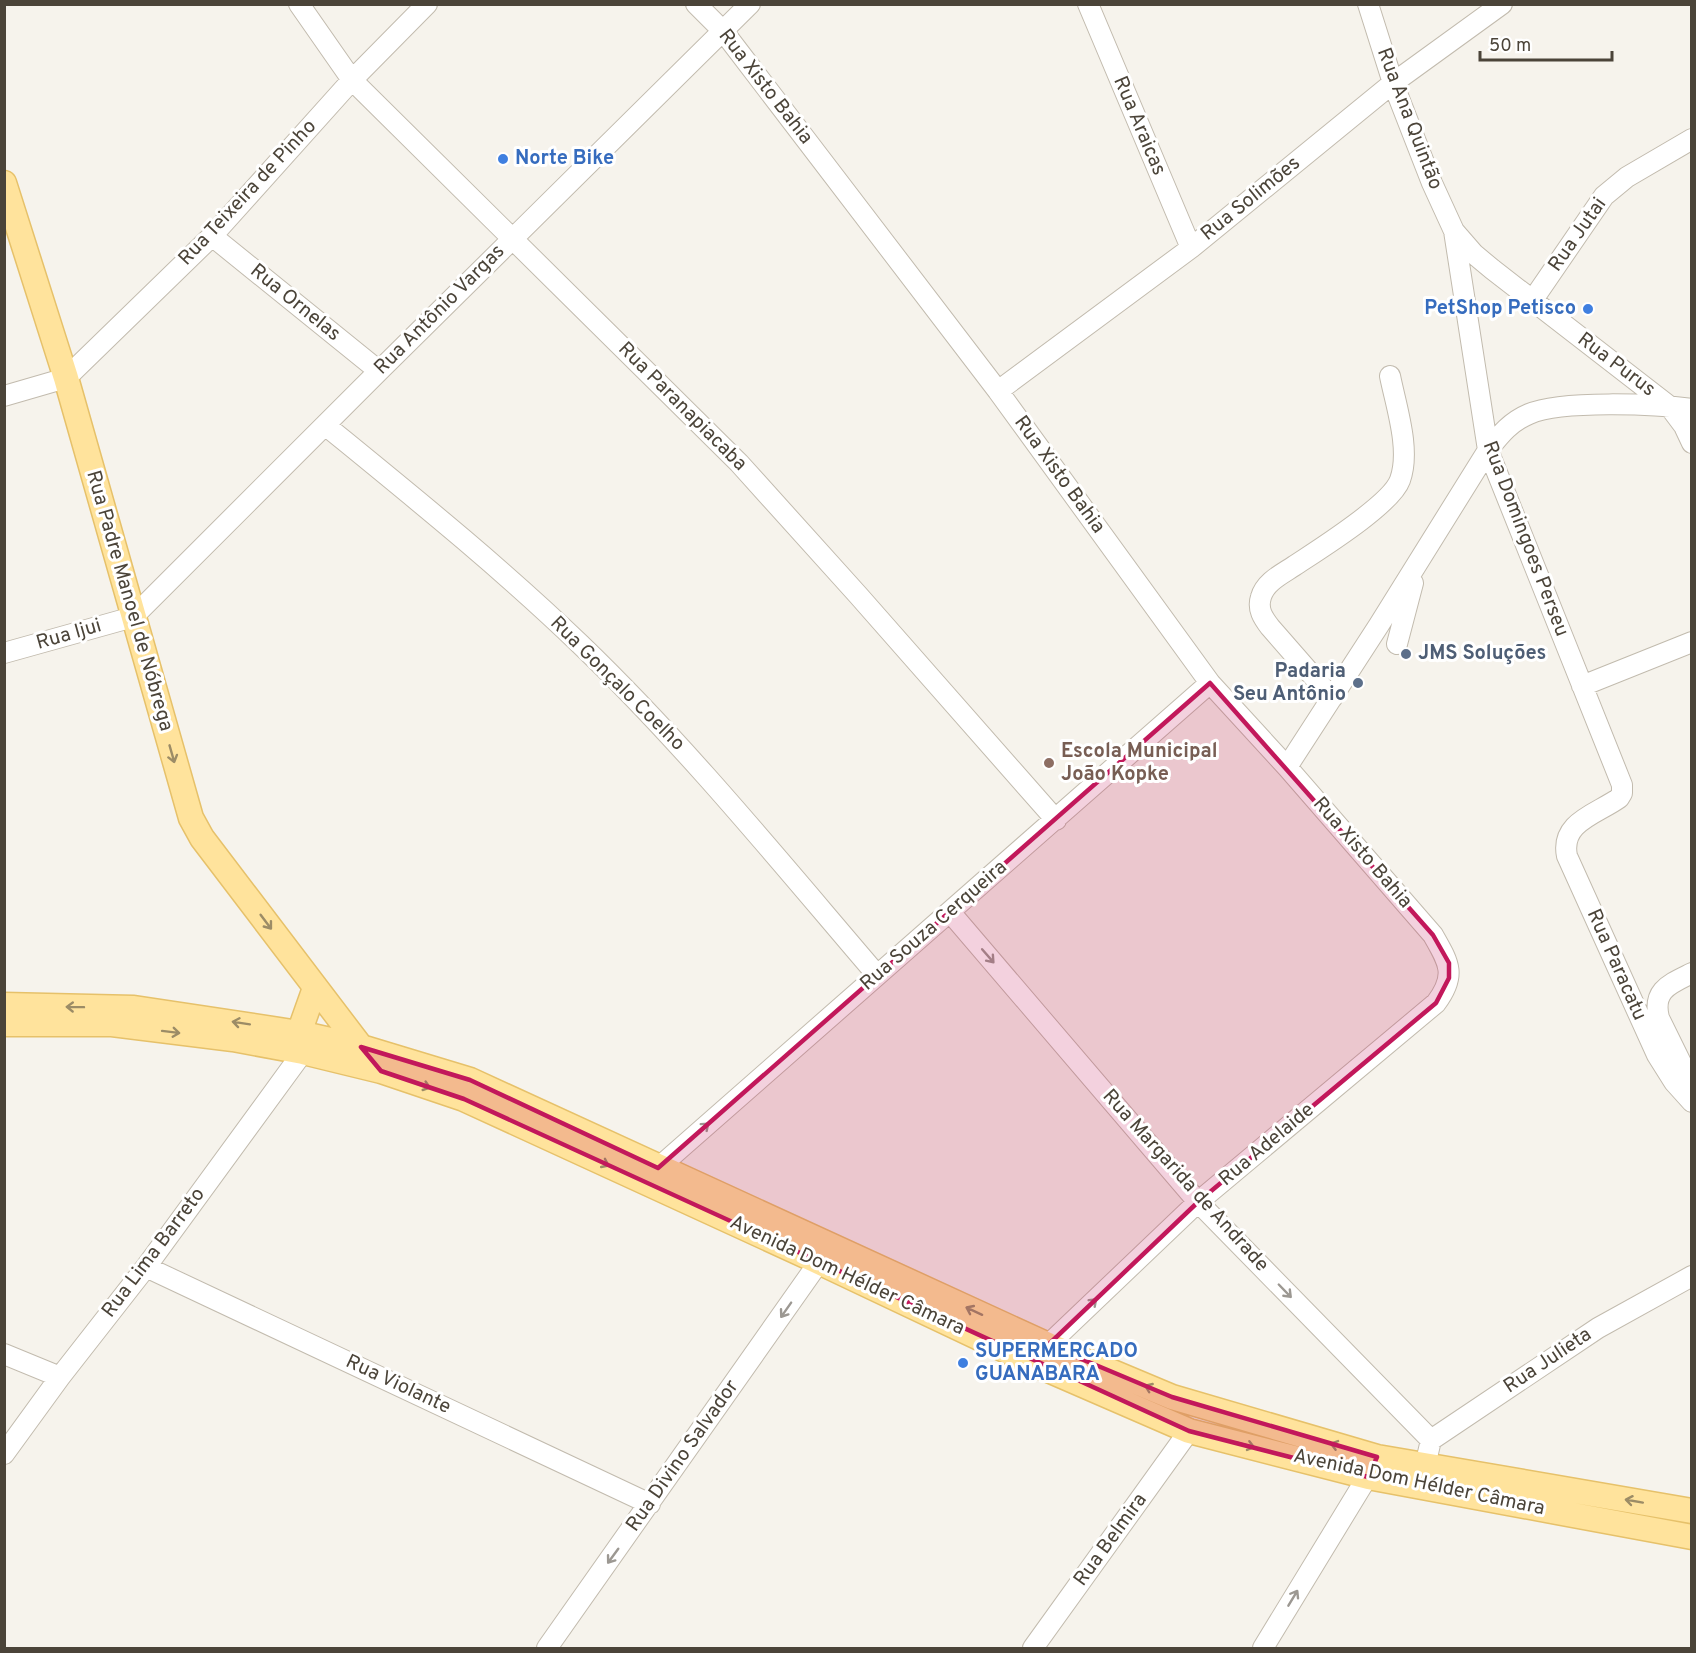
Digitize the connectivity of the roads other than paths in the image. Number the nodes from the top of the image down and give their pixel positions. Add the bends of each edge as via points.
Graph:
1 (299, 4) edge
2 (427, 4) edge
3 (696, 4) edge
4 (750, 4) edge
5 (1088, 4) edge
6 (1368, 4) edge
7 (1502, 4) edge
8 (723, 31) junction
9 (352, 80) junction
10 (1393, 83) junction
11 (1692, 139) edge
12 (4, 183) edge
13 (1454, 231) junction
14 (212, 236) junction
15 (513, 238) junction
16 (1191, 248) junction
17 (1532, 301) junction
18 (379, 371) junction
19 (1390, 376) dead end
20 (66, 378) junction
21 (998, 391) junction
22 (4, 396) edge
23 (1669, 405) junction
24 (1692, 409) edge
25 (325, 424) junction
26 (1692, 443) edge
27 (1488, 450) junction
28 (1420, 560) junction
29 (133, 617) junction
30 (1692, 642) edge
31 (1397, 644) dead end
32 (4, 653) edge
33 (1210, 683) junction
34 (1582, 686) junction
35 (1332, 698) junction
36 (1287, 767) junction
37 (1056, 820) junction
38 (1578, 823) joint
39 (950, 912) junction
40 (1433, 935) joint
41 (1692, 973) edge
42 (877, 975) junction
43 (315, 988) junction
44 (4, 1005) edge
45 (4, 1024) edge
46 (301, 1042) junction
47 (361, 1047) junction
48 (381, 1071) junction
49 (1692, 1084) edge
50 (1692, 1102) edge
51 (658, 1168) junction
52 (1198, 1202) junction
53 (819, 1262) junction
54 (146, 1267) junction
55 (1692, 1276) edge
56 (1048, 1345) junction
57 (4, 1354) edge
58 (60, 1377) junction
59 (1189, 1431) junction
60 (1431, 1440) junction
61 (4, 1454) edge
62 (1426, 1466) junction
63 (1372, 1467) junction
64 (650, 1504) junction
65 (1692, 1511) edge
66 (1692, 1537) edge
67 (547, 1648) edge
68 (1033, 1648) edge
69 (1263, 1648) edge

1 - 9 street, Rua Paranapiacaba
2 - 9 street, Rua Teixeira de Pinho
3 - 8 street, Rua Xisto Bahia
4 - 8 street, Rua Antônio Vargas
5 - 16 street, Rua Araicas
6 - 10 street, Rua Ana Quintão
7 - 10 street, Rua Solimões
8 - 15 street, Rua Antônio Vargas
8 - 21 street, Rua Xisto Bahia
9 - 14 street, Rua Teixeira de Pinho
9 - 15 street, Rua Paranapiacaba
10 - 13 street, Rua Ana Quintão
10 - 16 street, Rua Solimões
11 - 17 street, Rua Jutai via 1627,177 1604,196
12 - 20 main road, Rua Padre Manoel de Nóbrega
13 - 17 street, Rua Purus via 1474,254
13 - 27 street, Rua Domingoes Perseu
14 - 18 street, Rua Ornelas
14 - 20 street, Rua Teixeira de Pinho
15 - 18 street, Rua Antônio Vargas
15 - 37 street, Rua Paranapiacaba via 739,463
16 - 21 street, Rua Solimões
17 - 23 street, Rua Purus
18 - 25 street, Rua Antônio Vargas
19 - 35 street via 1405,454 1400,482 1392,494 1340,536 1272,581 1260,599 1262,615
20 - 22 street
20 - 29 main road, Rua Padre Manoel de Nóbrega
21 - 33 street, Rua Xisto Bahia
23 - 24 street
23 - 26 street
23 - 27 street via 1551,408 1529,414 1506,427
25 - 29 street, Rua Antônio Vargas
25 - 42 street, Rua Gonçalo Coelho via 460,536 580,644 690,757
27 - 28 street
27 - 34 street, Rua Domingoes Perseu
28 - 31 street
28 - 35 street
29 - 32 street, Rua Ijui
29 -> 43 main road, Rua Padre Manoel de Nóbrega via 192,818 202,838
30 - 34 street
33 - 36 street, Rua Xisto Bahia
33 - 37 street, Rua Souza Cerqueira
34 - 38 street, Rua Domingoes Perseu via 1617,768 1622,793
35 - 36 street
36 - 40 street, Rua Xisto Bahia
37 - 39 street, Rua Souza Cerqueira
38 - 50 street, Rua Paracatu via 1565,840 1567,856 1657,1055
39 - 42 street, Rua Souza Cerqueira
39 -> 52 street, Rua Margarida de Andrade
40 - 52 street, Rua Adelaide via 1449,963 1446,989 1436,1003
41 - 49 street, Rua Paracatu via 1669,985 1657,999 1659,1018
51 -> 42 street, Rua Souza Cerqueira
43 - 46 main road
43 - 47 main road, Rua Padre Manoel de Nóbrega
46 -> 44 main road, Avenida Dom Hélder Câmara via 134,1008
45 -> 46 main road, Avenida Dom Hélder Câmara via 112,1024 233,1039
46 - 47 main road, Avenida Dom Hélder Câmara
46 - 48 main road, Avenida Dom Hélder Câmara
46 - 54 street, Rua Lima Barreto
47 - 48 main road, Rua Padre Manoel de Nóbrega
47 - 51 main road, Avenida Dom Hélder Câmara via 470,1080
48 -> 53 main road, Avenida Dom Hélder Câmara via 464,1099
56 -> 51 main road, Avenida Dom Hélder Câmara
56 -> 52 street, Rua Adelaide
52 -> 60 street, Rua Margarida de Andrade
53 - 59 main road, Avenida Dom Hélder Câmara via 1030,1362
53 -> 64 street, Rua Divino Salvador
54 - 58 street, Rua Lima Barreto
54 - 64 street, Rua Violante
55 - 60 street, Rua Julieta via 1598,1328
63 -> 56 main road, Avenida Dom Hélder Câmara via 1172,1397
57 - 58 street
58 - 61 street, Rua Lima Barreto
59 -> 63 main road, Avenida Dom Hélder Câmara
59 - 68 street, Rua Belmira
60 - 62 street
62 - 63 main road, Avenida Dom Hélder Câmara
65 -> 62 main road, Avenida Dom Hélder Câmara
63 - 66 main road, Avenida Dom Hélder Câmara
69 -> 63 street
64 -> 67 street, Rua Divino Salvador

